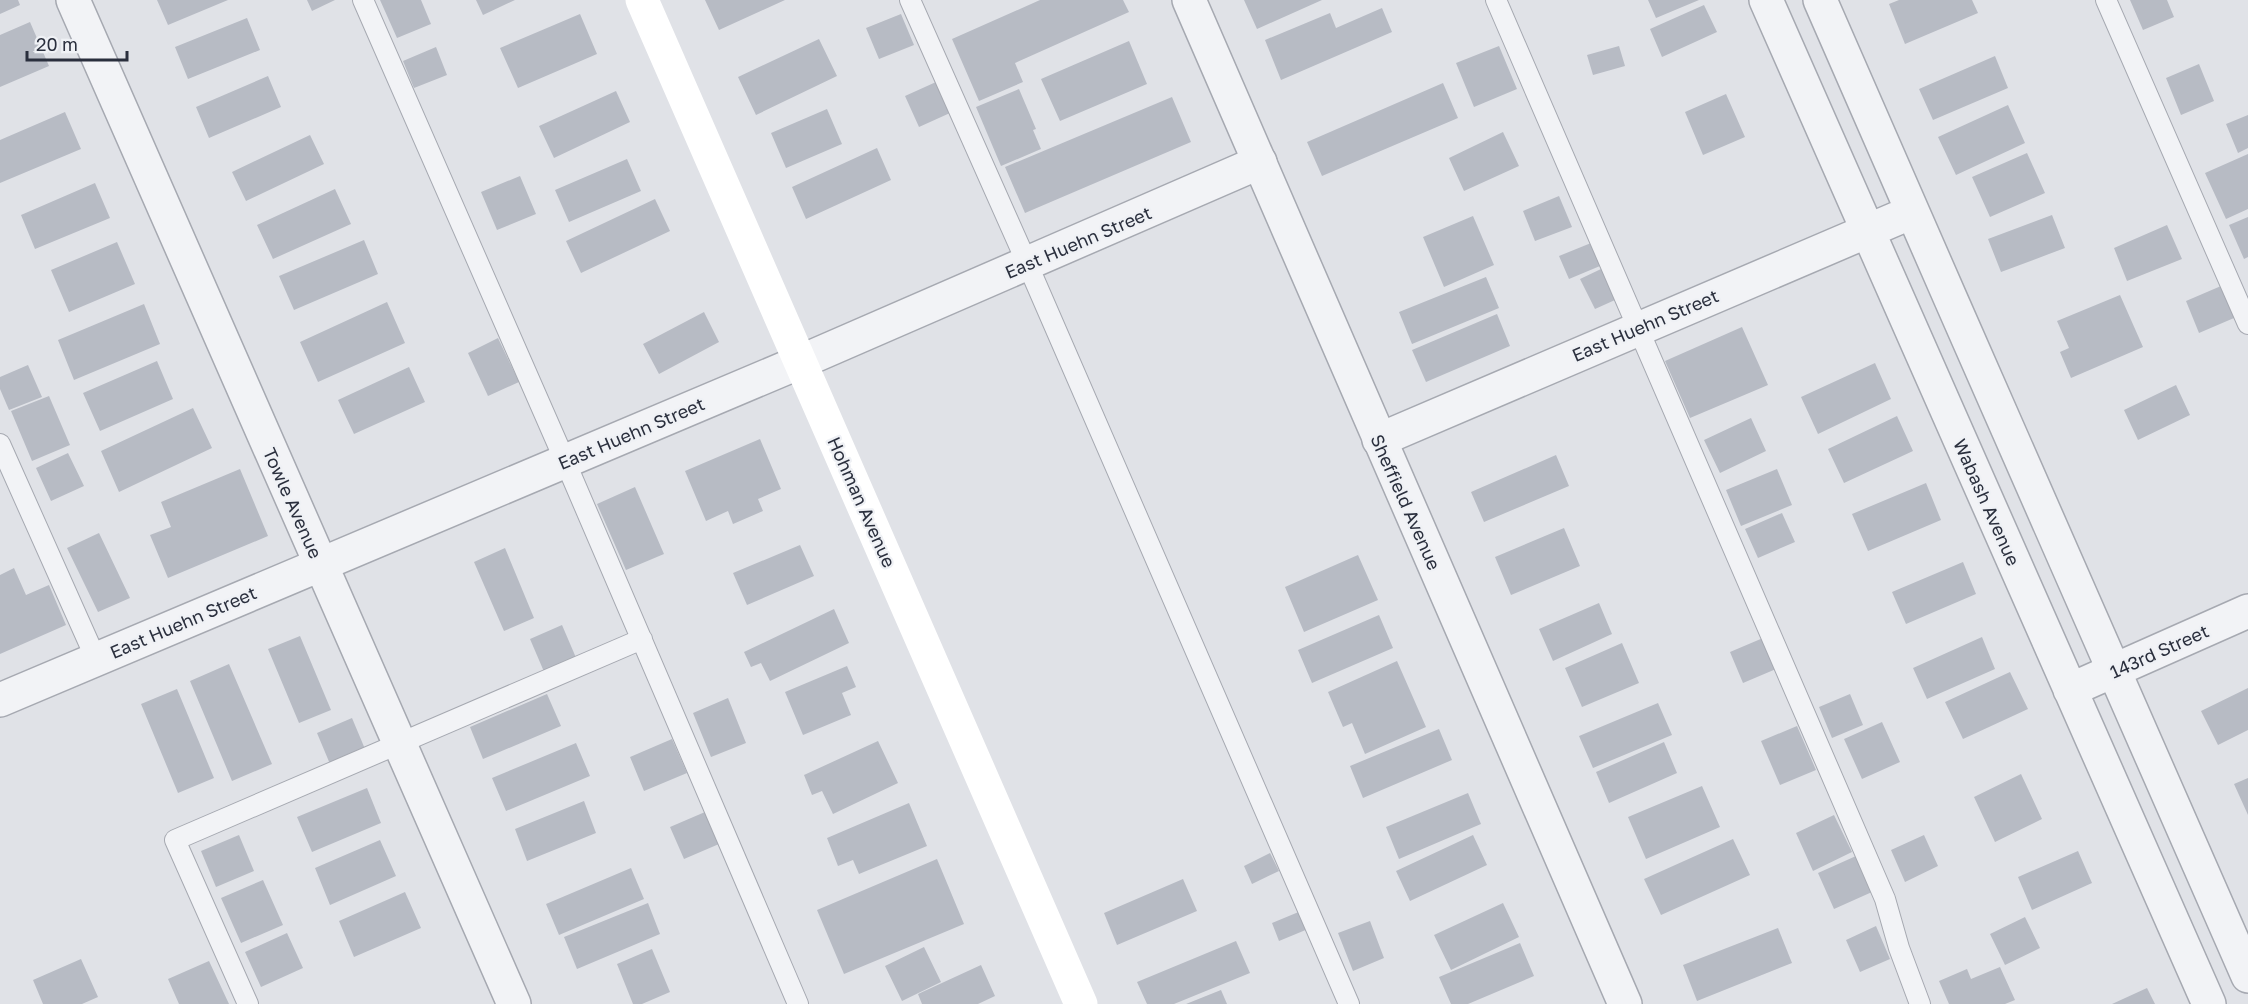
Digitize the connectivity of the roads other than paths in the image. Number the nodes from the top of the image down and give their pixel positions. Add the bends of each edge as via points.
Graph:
1 (73, 0) edge
2 (363, 0) edge
3 (642, 0) edge
4 (910, 0) edge
5 (1189, 0) edge
6 (1496, 0) edge
7 (1766, 0) edge
8 (1820, 0) edge
9 (2106, 0) edge
10 (1260, 162) junction
11 (1912, 212) junction
12 (1867, 230) junction
13 (1027, 263) junction
14 (2248, 324) edge
15 (1637, 329) junction
16 (800, 362) junction
17 (1379, 440) junction
18 (0, 444) edge
19 (565, 461) junction
20 (319, 564) junction
21 (2248, 611) edge
22 (642, 639) junction
23 (96, 659) junction
24 (2116, 670) junction
25 (2070, 690) junction
26 (0, 700) edge
27 (399, 744) junction
28 (2248, 976) edge
29 (248, 1004) edge
30 (514, 1004) edge
31 (798, 1004) edge
32 (1081, 1004) edge
33 (1349, 1004) edge
34 (1625, 1004) edge
35 (1920, 1004) edge
36 (2209, 1004) edge

1 - 20 street, Towle Avenue
2 - 19 lane
3 - 16 main road, Hohman Avenue
4 - 13 lane
5 - 10 street, Sheffield Avenue
6 - 15 lane
7 - 12 street, Wabash Avenue
8 - 11 street
9 - 14 lane
10 - 13 street, East Huehn Street
10 - 17 street, Sheffield Avenue
11 - 12 street, East Huehn Street
11 - 24 street
12 - 15 street, East Huehn Street
12 - 25 street, Wabash Avenue
13 - 16 street, East Huehn Street
13 - 33 lane
15 - 17 street, East Huehn Street
15 - 35 lane via 1885,899
16 - 19 street, East Huehn Street
16 - 32 main road, Hohman Avenue
17 - 34 street, Sheffield Avenue
18 - 23 lane
19 - 20 street, East Huehn Street
19 - 22 lane
20 - 23 street, East Huehn Street
20 - 27 street, Towle Avenue
21 - 24 street, 143rd Street
22 - 27 lane
22 - 31 lane
23 - 26 street, East Huehn Street
24 - 25 street, 143rd Street
24 - 28 street
25 - 36 street, Wabash Avenue
27 - 29 lane via 175,840
27 - 30 street, Towle Avenue

